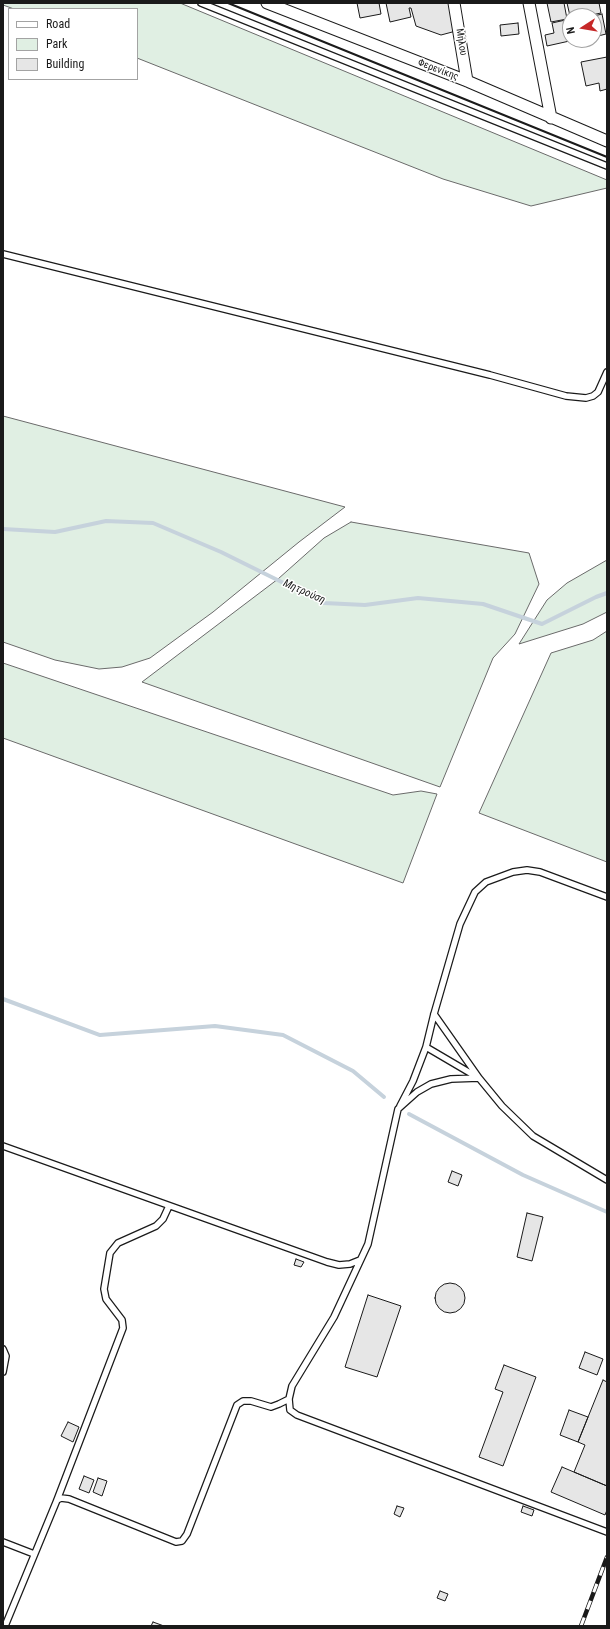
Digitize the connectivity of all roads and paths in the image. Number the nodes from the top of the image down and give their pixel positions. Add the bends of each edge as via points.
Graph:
1 (202, 3) edge
2 (267, 3) edge
3 (454, 3) edge
4 (529, 3) edge
5 (467, 81) junction
6 (551, 118) junction
7 (607, 141) edge
8 (607, 166) edge
9 (3, 254) edge
10 (607, 372) edge
11 (607, 896) edge
12 (434, 1014) junction
13 (426, 1047) junction
14 (479, 1078) junction
15 (398, 1109) junction
16 (3, 1146) edge
17 (607, 1180) edge
18 (169, 1206) junction
19 (360, 1260) junction
20 (3, 1349) edge
21 (3, 1372) edge
22 (289, 1399) junction
23 (57, 1500) junction
24 (607, 1532) edge
25 (3, 1542) edge
26 (34, 1554) junction
27 (5, 1626) edge

1 - 8 lane
2 - 5 street, Φερενίκης
3 - 5 street, Μήλου
4 - 6 street
5 - 6 street, Φερενίκης
6 - 7 street, Φερενίκης
9 - 10 lane via 566,396 593,396 598,392
11 - 12 lane via 540,872 527,870 513,872 486,882 474,892 460,924
12 - 13 lane
12 - 14 lane
13 - 14 lane
13 - 15 lane via 414,1081
14 - 15 lane via 450,1079 431,1084 417,1092
14 - 17 lane via 502,1106 533,1136
15 - 19 lane via 368,1244
16 - 18 lane
18 - 19 lane via 327,1262 340,1265
18 - 23 lane via 164,1219 156,1226 118,1243 110,1253 104,1289 106,1299 122,1320 123,1328
19 - 22 lane via 334,1317 292,1386
20 - 21 lane via 6,1356
22 - 23 lane via 271,1407 251,1401 243,1401 236,1405 187,1534 182,1541 176,1542 69,1498
22 - 24 lane via 290,1410 297,1415
23 - 26 lane
25 - 26 lane
26 - 27 lane

